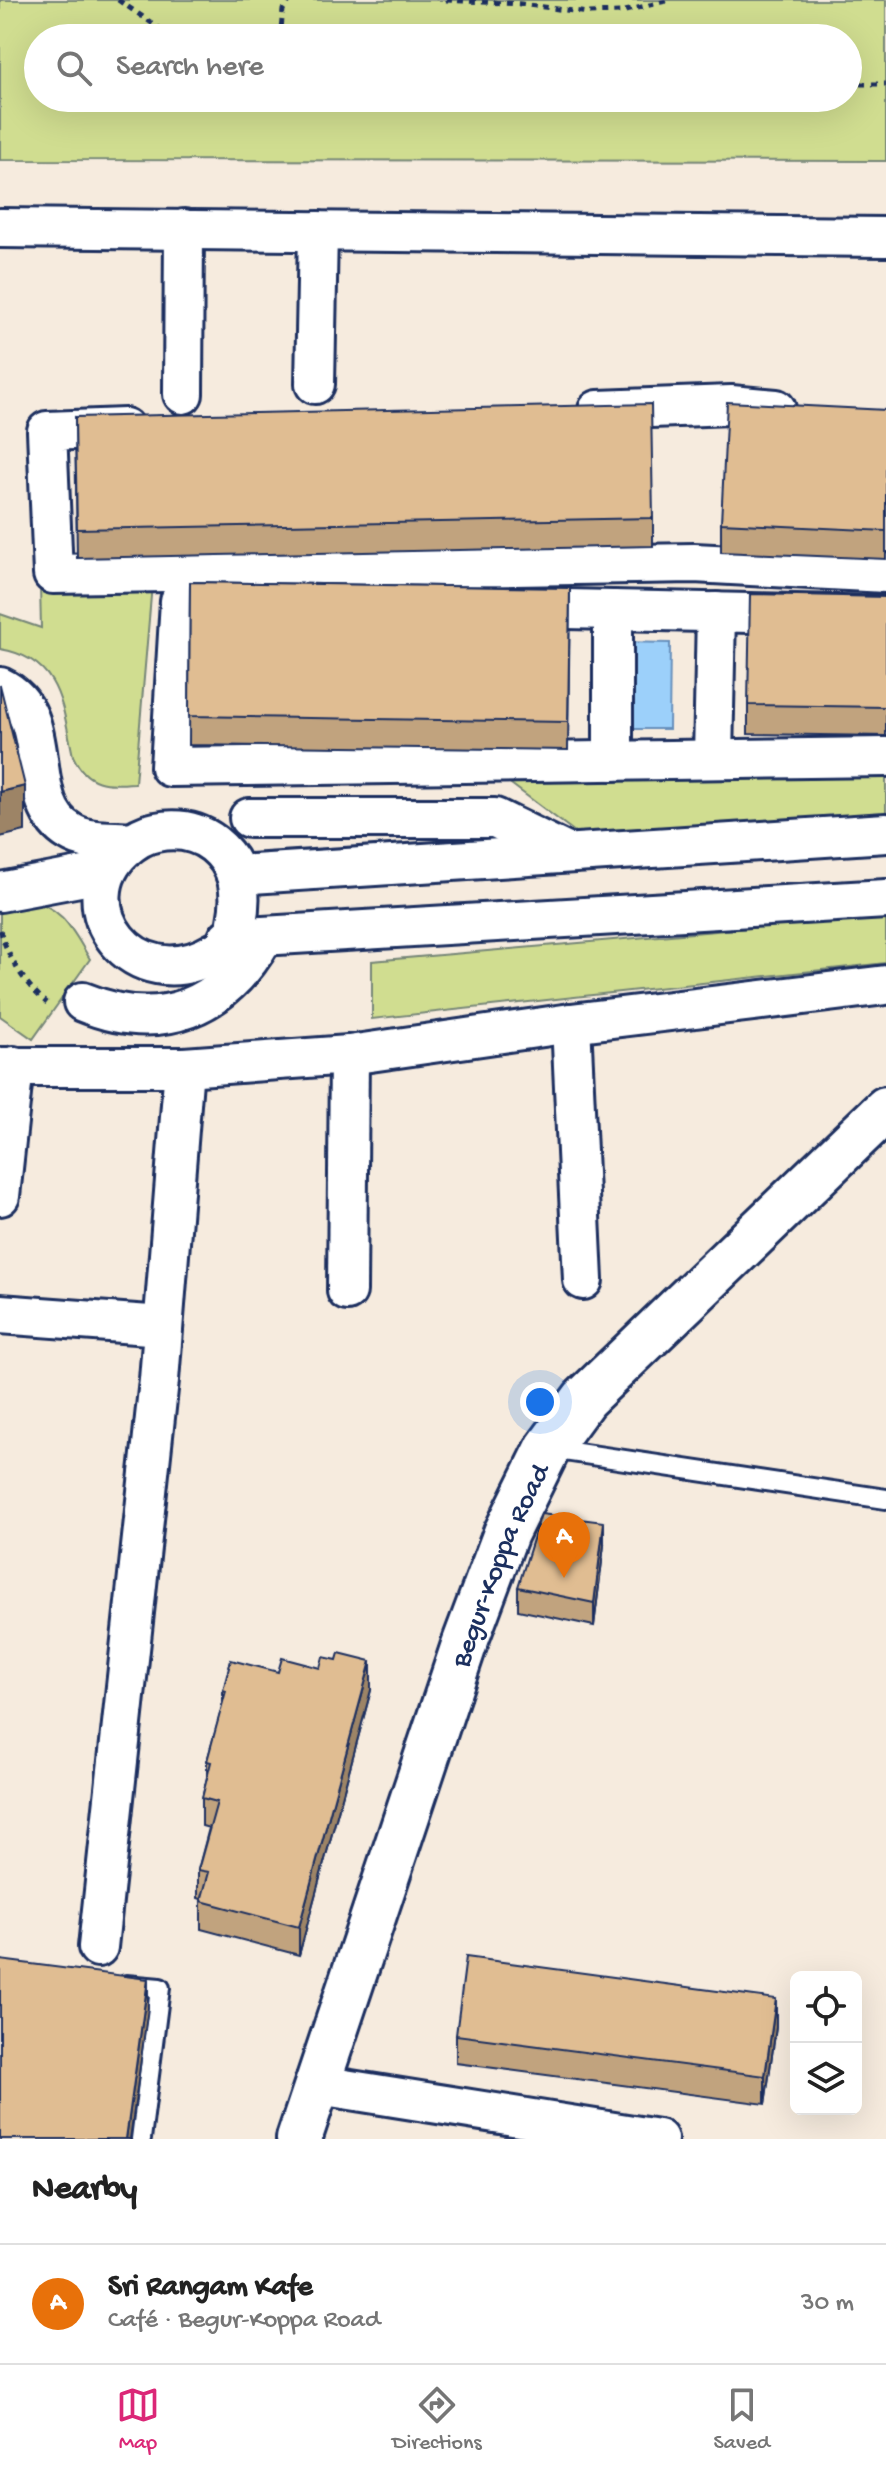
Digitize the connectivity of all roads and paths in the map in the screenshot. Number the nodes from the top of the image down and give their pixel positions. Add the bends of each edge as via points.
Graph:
1 (118, 0) edge
2 (290, 0) edge
3 (446, 0) edge
4 (670, 0) edge
5 (153, 24) edge
6 (282, 24) edge
7 (862, 84) edge
8 (886, 84) edge
9 (0, 228) edge
10 (184, 229) junction
11 (318, 231) junction
12 (886, 237) edge
13 (315, 384) dead end
14 (809, 411) edge
15 (556, 412) edge
16 (886, 573) edge
17 (304, 604) edge
18 (489, 608) edge
19 (613, 610) junction
20 (716, 612) junction
21 (886, 616) edge
22 (0, 687) edge
23 (886, 757) edge
24 (713, 759) junction
25 (613, 761) junction
26 (249, 818) dead end
27 (886, 833) edge
28 (132, 842) junction
29 (569, 854) junction
30 (106, 872) junction
31 (236, 875) junction
32 (0, 892) edge
33 (886, 899) edge
34 (236, 937) junction
35 (886, 985) edge
36 (83, 1002) dead end
37 (571, 1023) junction
38 (349, 1055) junction
39 (7, 1066) edge
40 (184, 1067) junction
41 (886, 1109) edge
42 (0, 1196) edge
43 (583, 1280) dead end
44 (347, 1291) dead end
45 (0, 1314) edge
46 (163, 1326) junction
47 (548, 1448) junction
48 (886, 1499) edge
49 (100, 1965) joint
50 (319, 2085) junction
51 (141, 2139) edge
52 (299, 2139) edge
53 (658, 2139) edge

1 - 5 path
2 - 6 path
3 - 4 path via 588,13 621,12
7 - 8 path
9 - 10 street
10 - 11 street
10 - 16 street via 177,418 47,431 53,574 694,563
11 - 12 street
11 - 13 street
14 - 15 street via 731,405
17 - 25 street via 180,601 170,767
18 - 19 street
19 - 20 street
19 - 25 street
20 - 21 street
20 - 24 street
22 - 28 street via 27,710 46,798 60,825 80,837
23 - 24 street
24 - 25 street
26 - 29 street via 495,818
27 - 29 street
28 - 30 street
28 - 31 street via 170,829 189,832 222,851
29 - 31 street
30 - 32 street
30 - 34 street via 104,915 112,934 142,960 160,966 198,962
31 - 34 street via 241,903
33 - 34 street
34 - 36 street via 252,958 217,993 195,1005 149,1016 105,1011
35 - 37 street
37 - 38 street
37 - 43 street
38 - 40 street
38 - 44 street
39 - 40 street
39 - 42 street
40 - 46 street
41 - 47 main road, Begur-Koppa Road via 584,1399
45 - 46 street
46 - 49 street
47 - 48 lane
47 - 50 main road, Begur-Koppa Road via 506,1533 464,1645
49 - 51 lane via 160,1988
50 - 52 main road, Begur-Koppa Road
50 - 53 street

